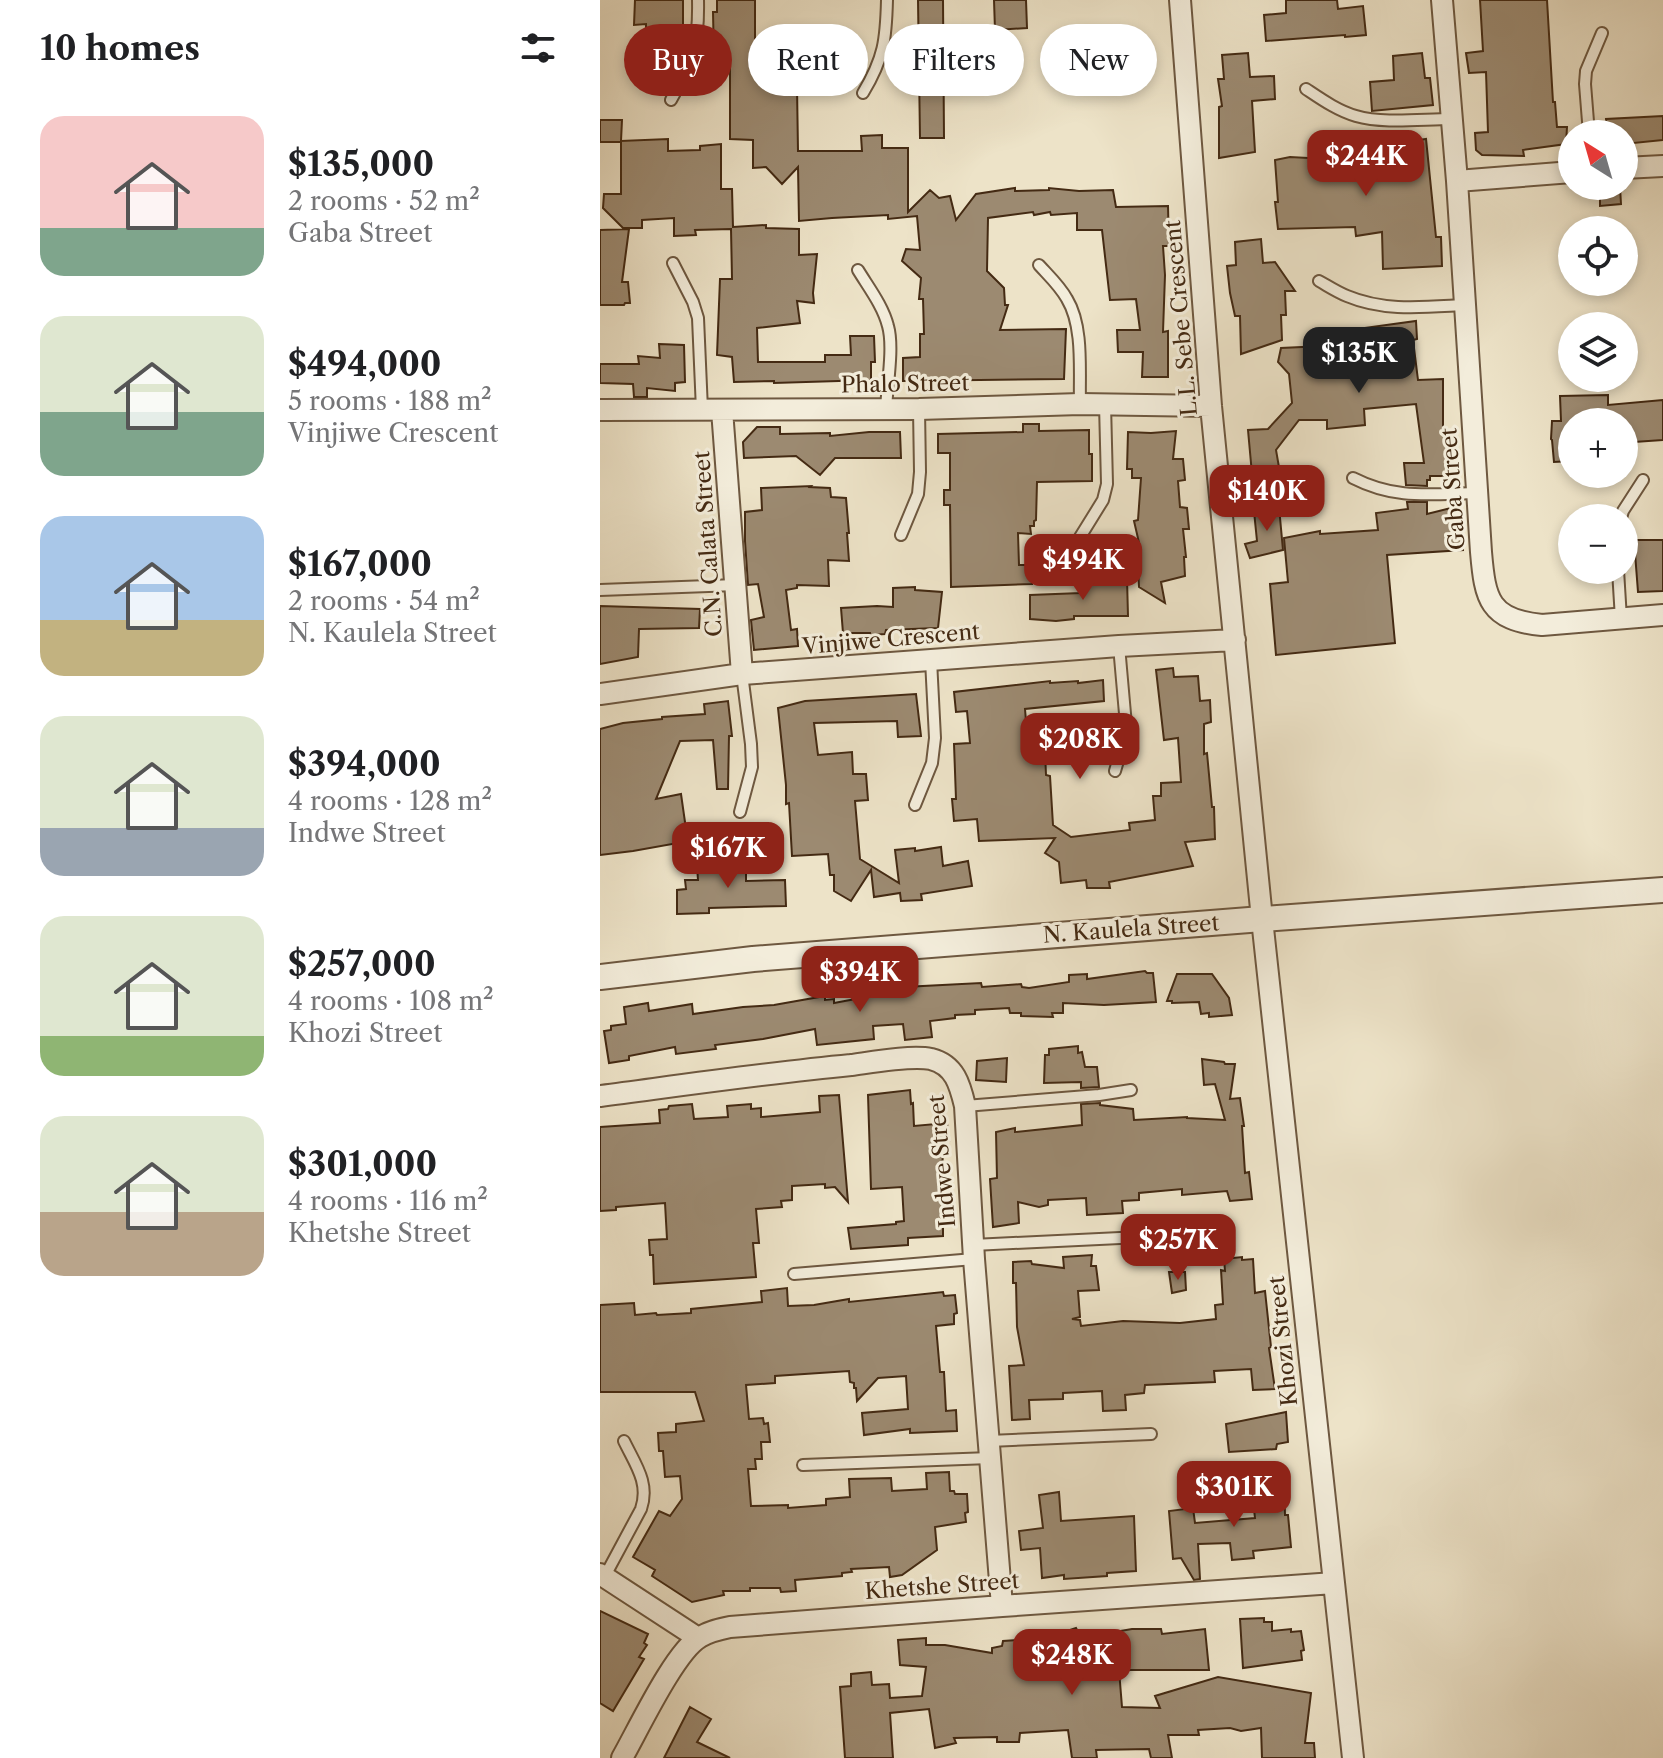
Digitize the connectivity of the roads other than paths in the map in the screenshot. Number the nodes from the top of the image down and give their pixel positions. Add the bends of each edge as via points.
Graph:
1 (698, 0) edge
2 (887, 0) edge
3 (1180, 0) edge
4 (1442, 0) edge
5 (1602, 33) dead end
6 (868, 84) edge
7 (1306, 89) dead end
8 (671, 100) dead end
9 (1451, 119) junction
10 (1587, 120) edge
11 (1663, 166) edge
12 (1638, 167) edge
13 (1558, 173) edge
14 (1457, 181) junction
15 (673, 263) dead end
16 (1039, 265) dead end
17 (858, 270) dead end
18 (1319, 281) dead end
19 (1465, 305) junction
20 (1080, 404) junction
21 (1105, 404) junction
22 (1211, 406) junction
23 (886, 409) junction
24 (919, 409) junction
25 (600, 410) edge
26 (712, 410) junction
27 (1353, 478) dead end
28 (1643, 480) dead end
29 (1477, 493) junction
30 (1628, 504) edge
31 (901, 535) dead end
32 (1077, 542) dead end
33 (1619, 584) edge
34 (736, 585) junction
35 (600, 590) edge
36 (1663, 615) edge
37 (1621, 619) junction
38 (1235, 640) junction
39 (1119, 646) junction
40 (931, 660) junction
41 (742, 674) junction
42 (600, 694) edge
43 (1115, 771) dead end
44 (915, 805) dead end
45 (740, 812) dead end
46 (1663, 890) edge
47 (1262, 919) junction
48 (600, 977) edge
49 (1131, 1090) dead end
50 (600, 1096) edge
51 (965, 1106) junction
52 (1141, 1237) dead end
53 (974, 1252) junction
54 (794, 1274) dead end
55 (1151, 1434) dead end
56 (624, 1441) dead end
57 (990, 1450) junction
58 (803, 1465) dead end
59 (602, 1575) edge
60 (1334, 1583) junction
61 (1002, 1606) junction
62 (698, 1638) junction
63 (622, 1758) edge
64 (1353, 1758) edge

1 - 8 lane via 694,55
2 - 6 lane via 884,48
3 - 22 street, L.L. Sebe Crescent
4 - 9 street, Gaba Street
5 - 10 lane via 1586,71
7 - 9 lane via 1373,120
9 - 14 street, Gaba Street
11 - 12 street
13 - 14 street
14 - 19 street, Gaba Street
15 - 26 lane via 698,318
16 - 20 lane via 1074,314
17 - 23 lane via 889,327
18 - 19 lane via 1382,306
19 - 29 street, Gaba Street
20 - 21 street, Phalo Street
20 - 24 street, Phalo Street
21 - 22 street, Phalo Street
21 - 32 lane via 1107,484
22 - 38 street, L.L. Sebe Crescent
23 - 24 street, Phalo Street
23 - 26 street, Phalo Street
24 - 31 lane via 918,494
25 - 26 street, Phalo Street
26 - 34 street, C.N. Calata Street
27 - 29 lane via 1403,494
28 - 30 lane
29 - 37 street, Gaba Street via 1483,576 1501,613 1542,625
33 - 37 lane
34 - 35 lane
34 - 41 street, C.N. Calata Street
36 - 37 street, Gaba Street
38 - 39 street, Vinjiwe Crescent
38 - 47 street, L.L. Sebe Crescent
39 - 40 street, Vinjiwe Crescent
39 - 43 lane via 1126,725
40 - 41 street, Vinjiwe Crescent
40 - 44 lane via 935,738 932,763
41 - 42 street, Vinjiwe Crescent
41 - 45 lane via 752,767
46 - 47 street, N. Kaulela Street
47 - 48 street, N. Kaulela Street via 753,959
47 - 60 street, Khozi Street
49 - 51 lane
50 - 51 street, Indwe Street via 915,1058 931,1059 953,1071
51 - 53 street, Indwe Street
52 - 53 lane
53 - 54 lane
53 - 57 street, Indwe Street
55 - 57 lane
56 - 59 lane via 643,1480 645,1500
57 - 58 lane
57 - 61 street, Indwe Street
59 - 62 street
60 - 61 street, Khetshe Street
60 - 64 street, Khozi Street
61 - 62 street, Khetshe Street via 746,1625
62 - 63 street via 670,1673

